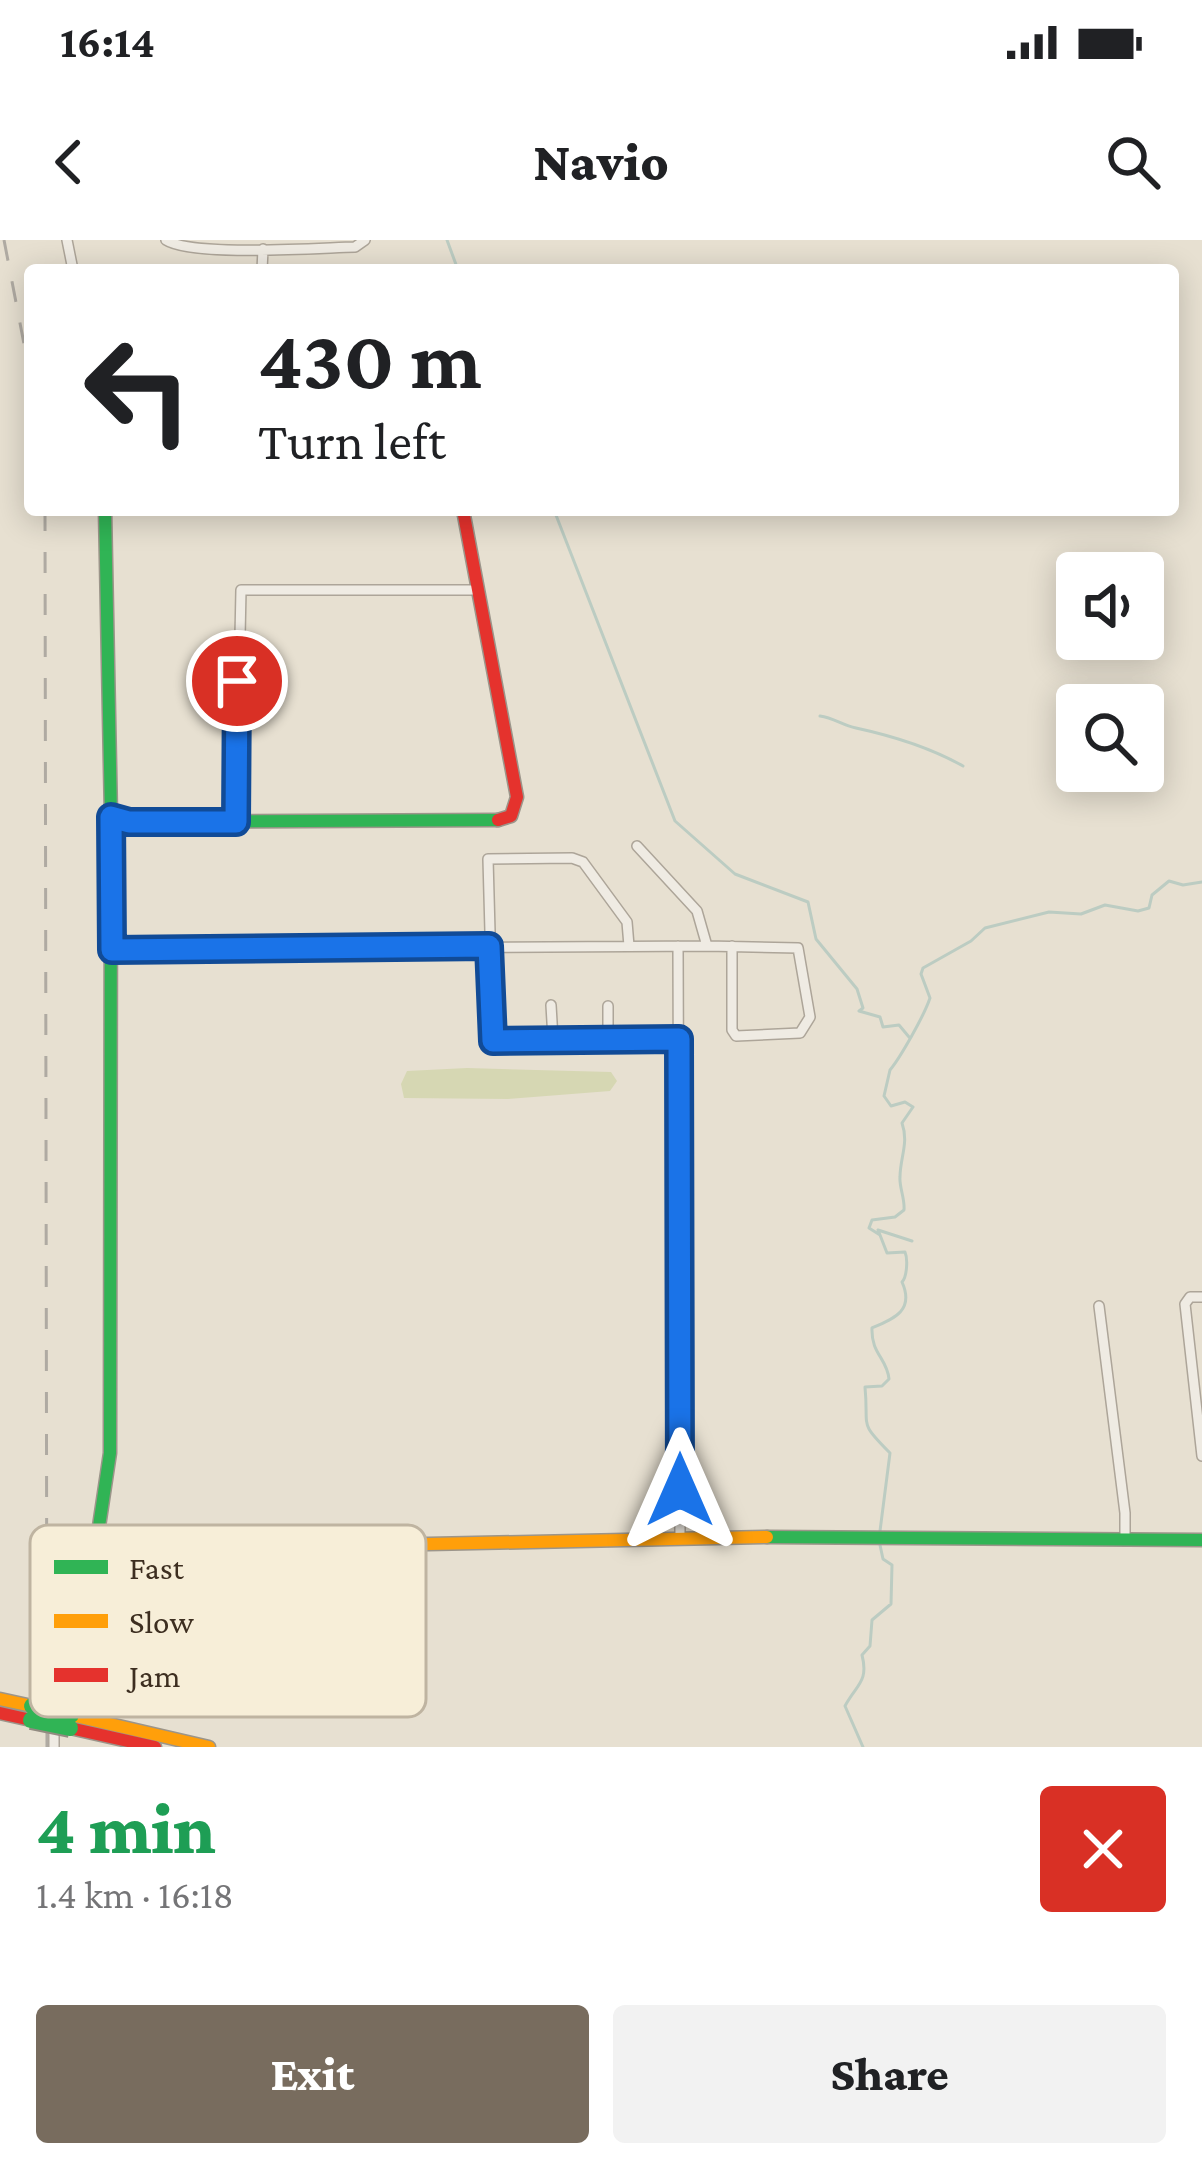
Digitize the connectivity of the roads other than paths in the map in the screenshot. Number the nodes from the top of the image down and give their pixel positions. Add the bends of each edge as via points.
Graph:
1 (166, 240) edge
2 (365, 240) edge
3 (263, 249) junction
4 (262, 264) edge
5 (105, 516) edge
6 (464, 516) edge
7 (478, 590) junction
8 (111, 817) junction
9 (236, 822) junction
10 (637, 846) dead end
11 (489, 946) junction
12 (628, 946) junction
13 (678, 946) junction
14 (707, 946) junction
15 (732, 946) junction
16 (112, 950) junction
17 (551, 1005) dead end
18 (608, 1006) dead end
19 (554, 1039) junction
20 (608, 1039) junction
21 (679, 1039) junction
22 (1202, 1297) edge
23 (1099, 1306) dead end
24 (1202, 1456) edge
25 (100, 1525) edge
26 (680, 1535) junction
27 (1125, 1540) junction
28 (1202, 1540) edge
29 (426, 1542) edge
30 (0, 1699) edge
31 (0, 1712) edge
32 (30, 1712) edge
33 (30, 1713) edge
34 (51, 1717) edge
35 (70, 1721) junction
36 (155, 1747) edge
37 (209, 1747) edge

1 - 3 street
2 - 3 street via 355,247
3 - 4 street
5 - 8 main road
6 - 7 main road
7 - 9 street via 241,590
7 - 9 main road via 517,797 511,816
8 - 9 main road
8 - 16 main road
10 - 14 street via 697,911
11 - 12 street
11 - 12 street via 485,864 493,857 583,862 627,922
11 - 16 street
11 - 19 street via 493,1041
12 - 13 street
13 - 14 street
13 - 21 street
14 - 15 street
15 - 15 street via 798,948 811,1017 800,1033 736,1036
16 - 25 main road via 110,1453
17 - 19 street
18 - 20 street
19 - 20 street
20 - 21 street
21 - 26 street
22 - 24 street via 1185,1304
23 - 27 street
26 - 27 main road
26 - 29 main road
27 - 28 main road
30 - 32 main road
31 - 33 main road
34 - 35 main road, bridge
35 - 36 main road
35 - 37 main road

